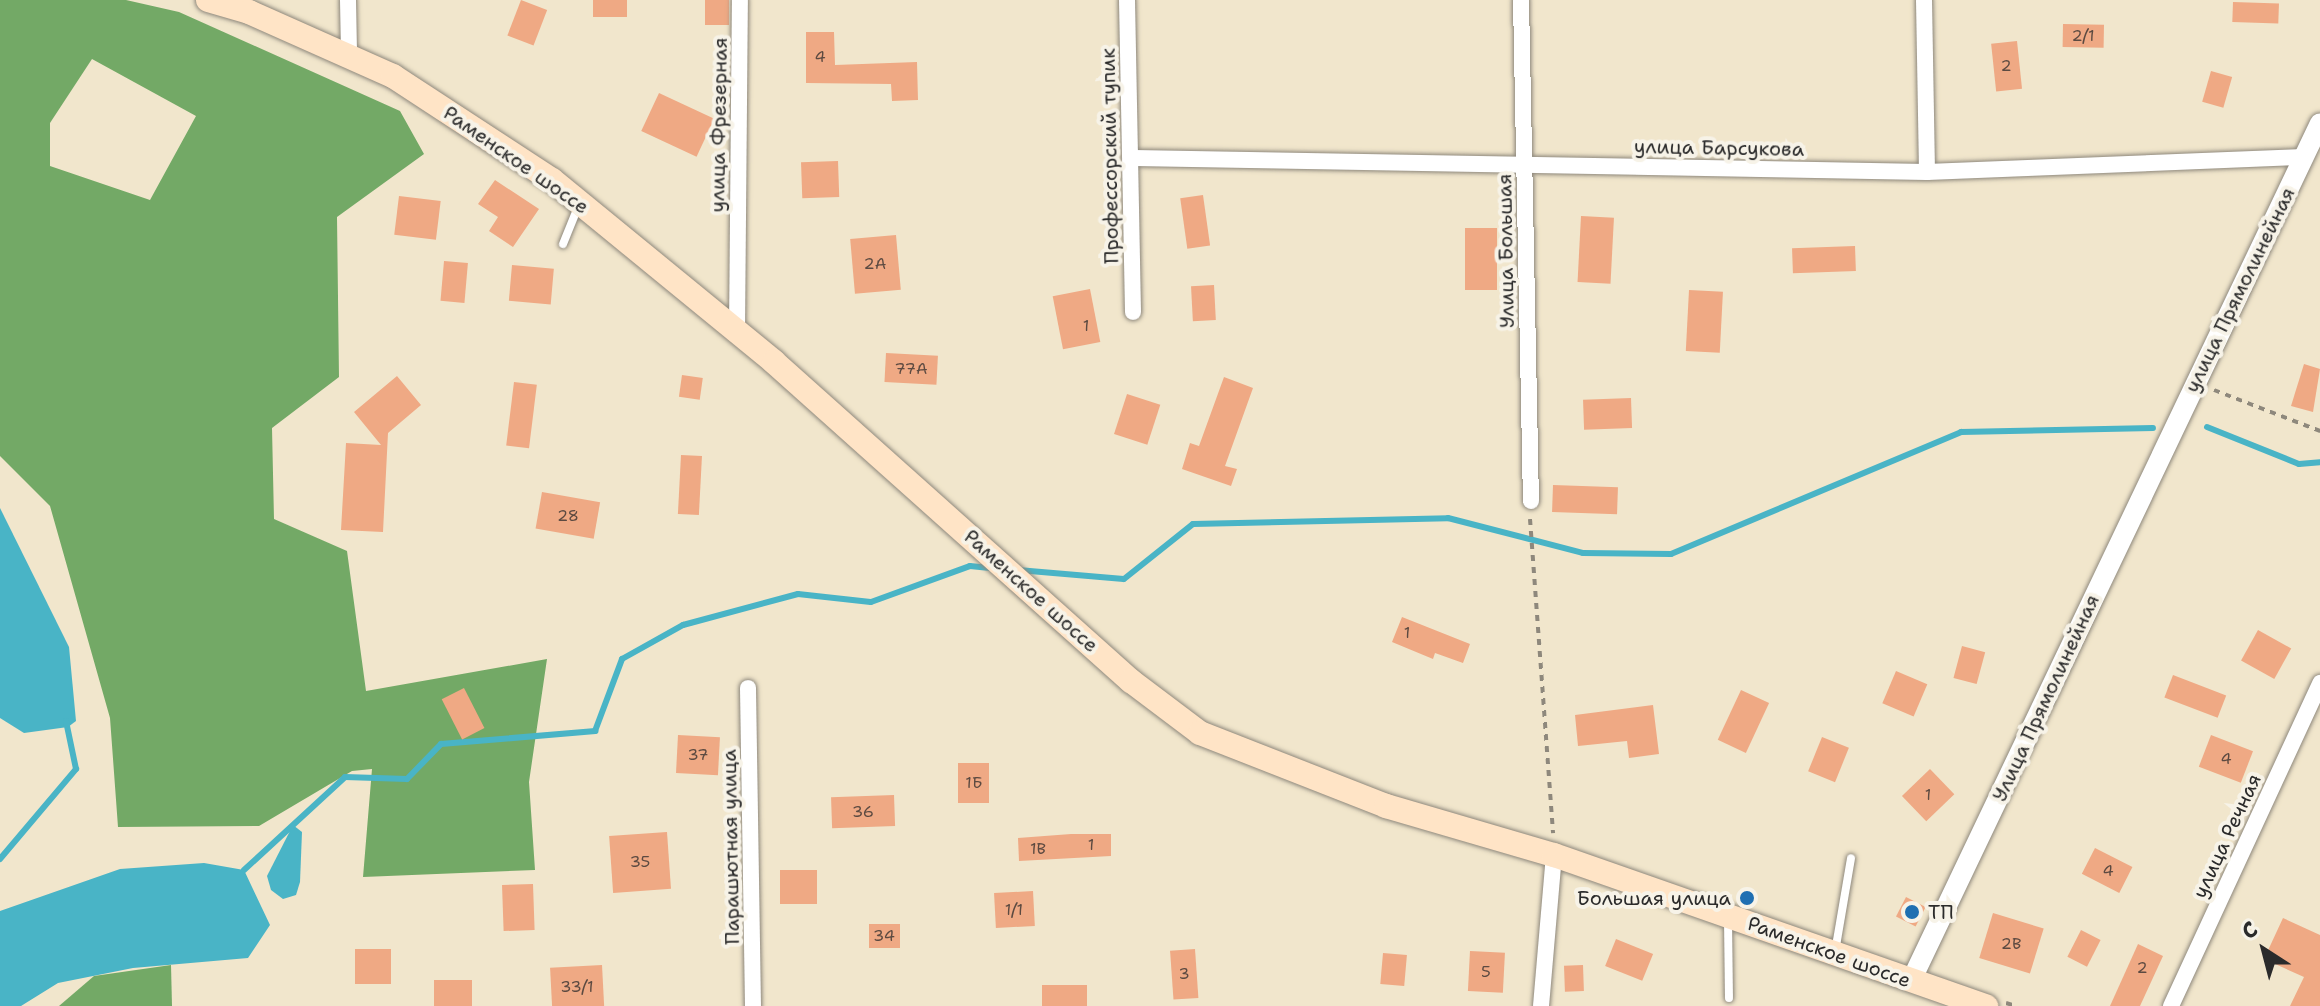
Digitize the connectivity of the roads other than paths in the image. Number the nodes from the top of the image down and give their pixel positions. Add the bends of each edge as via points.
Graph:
1 (208, 0) edge
2 (348, 0) edge
3 (740, 0) edge
4 (1127, 0) edge
5 (1521, 0) edge
6 (1924, 0) edge
7 (349, 54) junction
8 (2320, 123) edge
9 (2304, 157) junction
10 (1134, 158) junction
11 (1525, 164) junction
12 (1927, 172) junction
13 (580, 203) junction
14 (563, 244) dead end
15 (1133, 312) dead end
16 (737, 332) junction
17 (2181, 414) joint
18 (1531, 501) road end
19 (2320, 683) edge
20 (748, 688) dead end
21 (1554, 855) junction
22 (1851, 858) dead end
23 (1728, 916) junction
24 (1835, 954) junction
25 (1911, 981) junction
26 (1729, 998) dead end
27 (1955, 1001) edge
28 (753, 1006) edge
29 (1541, 1006) edge
30 (1986, 1006) edge
31 (2171, 1006) edge

1 - 7 main road, Раменское шоссе
2 - 7 street
3 - 16 street, улица Фрезерная
4 - 10 street, Профессорский тупик via 1128,136
5 - 11 street, Улица Большая
6 - 12 street
7 - 13 main road, Раменское шоссе via 393,76
8 - 9 street, улица Прямолинейная
9 - 12 street, улица Барсукова
9 - 17 street, улица Прямолинейная
10 - 11 street, улица Барсукова
10 - 15 street, Профессорский тупик
11 - 12 street, улица Барсукова
11 - 18 street, Улица Большая
13 - 14 lane
13 - 16 main road, Раменское шоссе
16 - 21 main road, Раменское шоссе via 1131,681 1200,733 1386,806
17 - 25 street, Улица Прямолинейная
19 - 31 street, улица Речная
20 - 28 street, Парашютная улица
21 - 23 main road, Раменское шоссе
21 - 29 street
22 - 24 lane
23 - 24 main road, Раменское шоссе
23 - 26 lane
24 - 25 main road, Раменское шоссе
25 - 27 main road, Раменское шоссе
27 - 30 main road, Раменское шоссе

